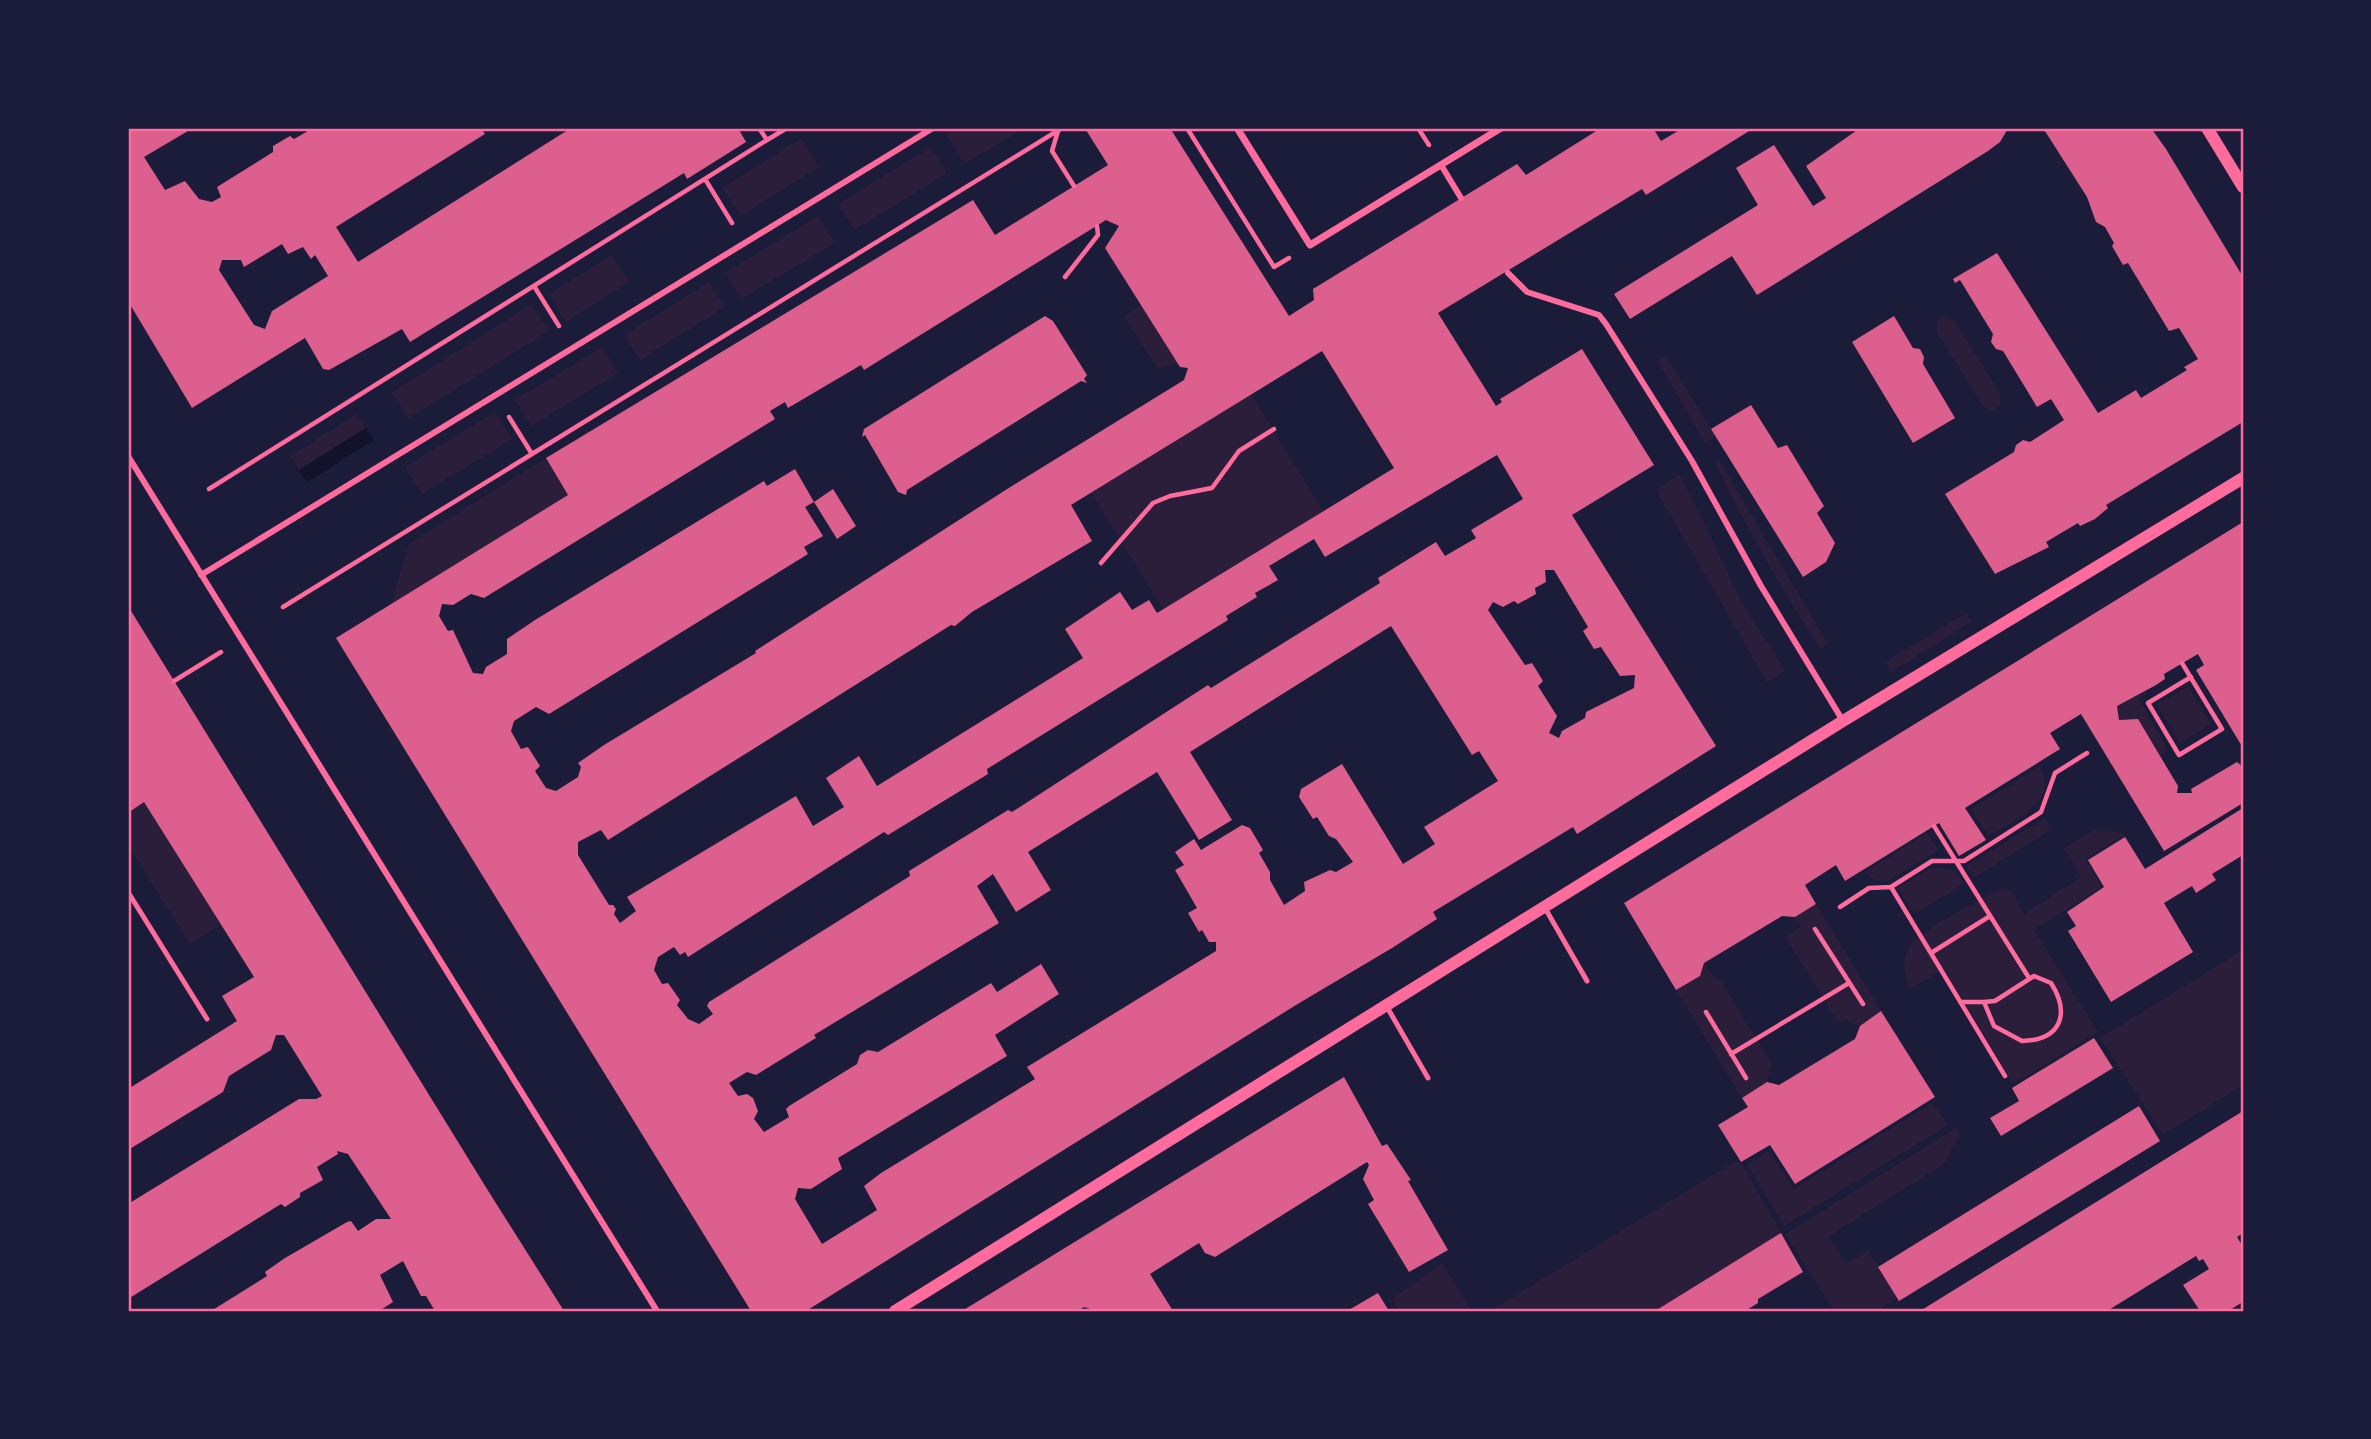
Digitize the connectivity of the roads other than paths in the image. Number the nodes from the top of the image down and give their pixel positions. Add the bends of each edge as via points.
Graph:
1 (933, 128) edge
2 (1237, 128) edge
3 (1502, 128) edge
4 (2207, 128) edge
5 (1441, 165) junction
6 (2243, 187) edge
7 (1461, 198) dead end
8 (1508, 273) dead end
9 (128, 456) edge
10 (2243, 478) edge
11 (201, 575) junction
12 (1843, 721) junction
13 (128, 892) edge
14 (1545, 908) junction
15 (1587, 981) dead end
16 (1387, 1007) junction
17 (207, 1019) dead end
18 (1428, 1078) dead end
19 (657, 1311) edge
20 (895, 1311) edge

1 - 11 street
2 - 5 street via 1310,245
3 - 5 street
4 - 6 street
5 - 7 street
8 - 12 street via 1527,292 1599,315 1606,324 1692,461
9 - 11 street
10 - 12 street
11 - 19 street
12 - 14 street
13 - 17 lane
14 - 15 lane
14 - 16 street
16 - 18 lane
16 - 20 street

